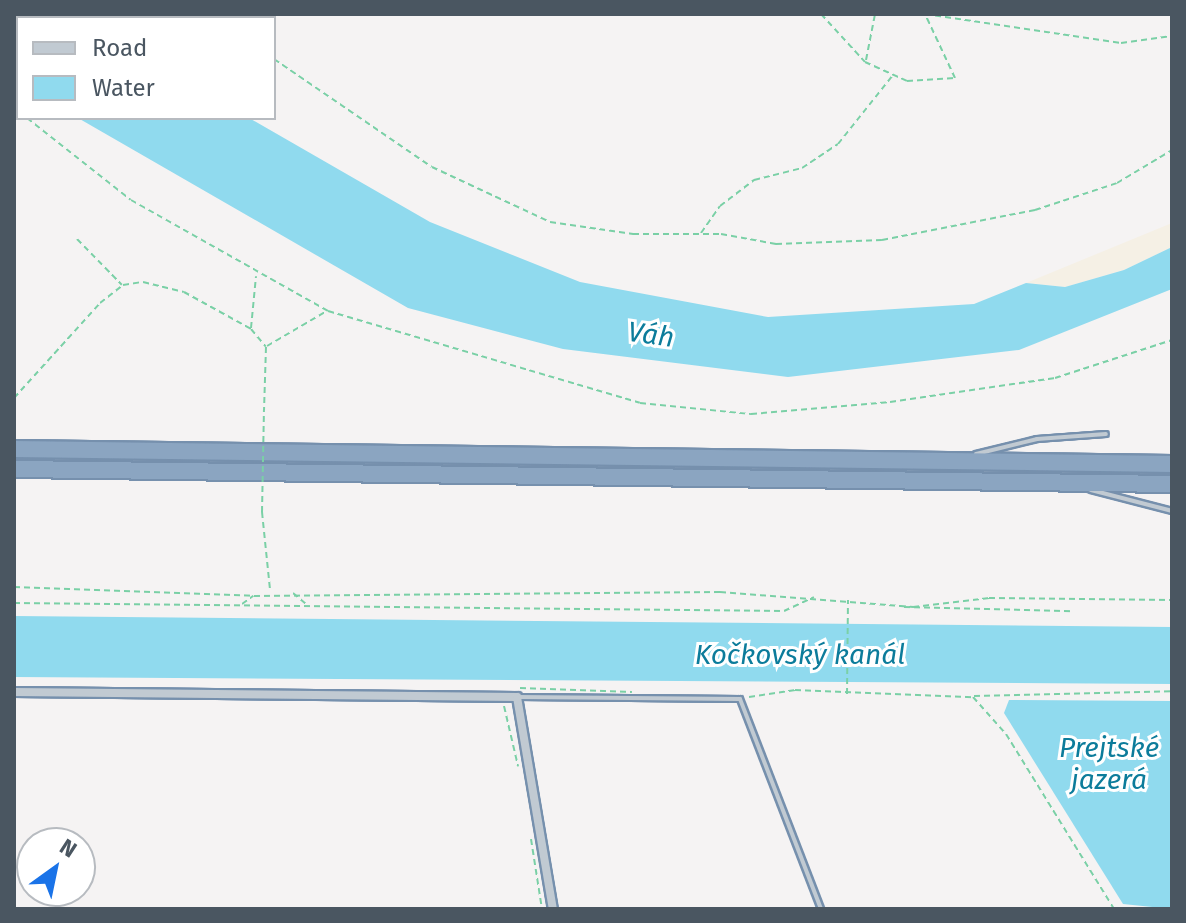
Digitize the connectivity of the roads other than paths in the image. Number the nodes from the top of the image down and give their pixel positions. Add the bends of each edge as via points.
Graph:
1 (1106, 434) dead end
2 (14, 449) edge
3 (965, 463) junction
4 (1172, 464) edge
5 (14, 469) edge
6 (1069, 483) junction
7 (1172, 484) edge
8 (1172, 511) edge
9 (14, 692) edge
10 (517, 697) junction
11 (553, 909) edge
12 (821, 909) edge

1 - 3 lane via 984,448
2 - 3 highway
3 - 4 highway
5 - 6 highway
6 - 7 highway
6 - 8 lane
9 - 10 street
10 - 11 street
10 - 12 lane via 740,699

